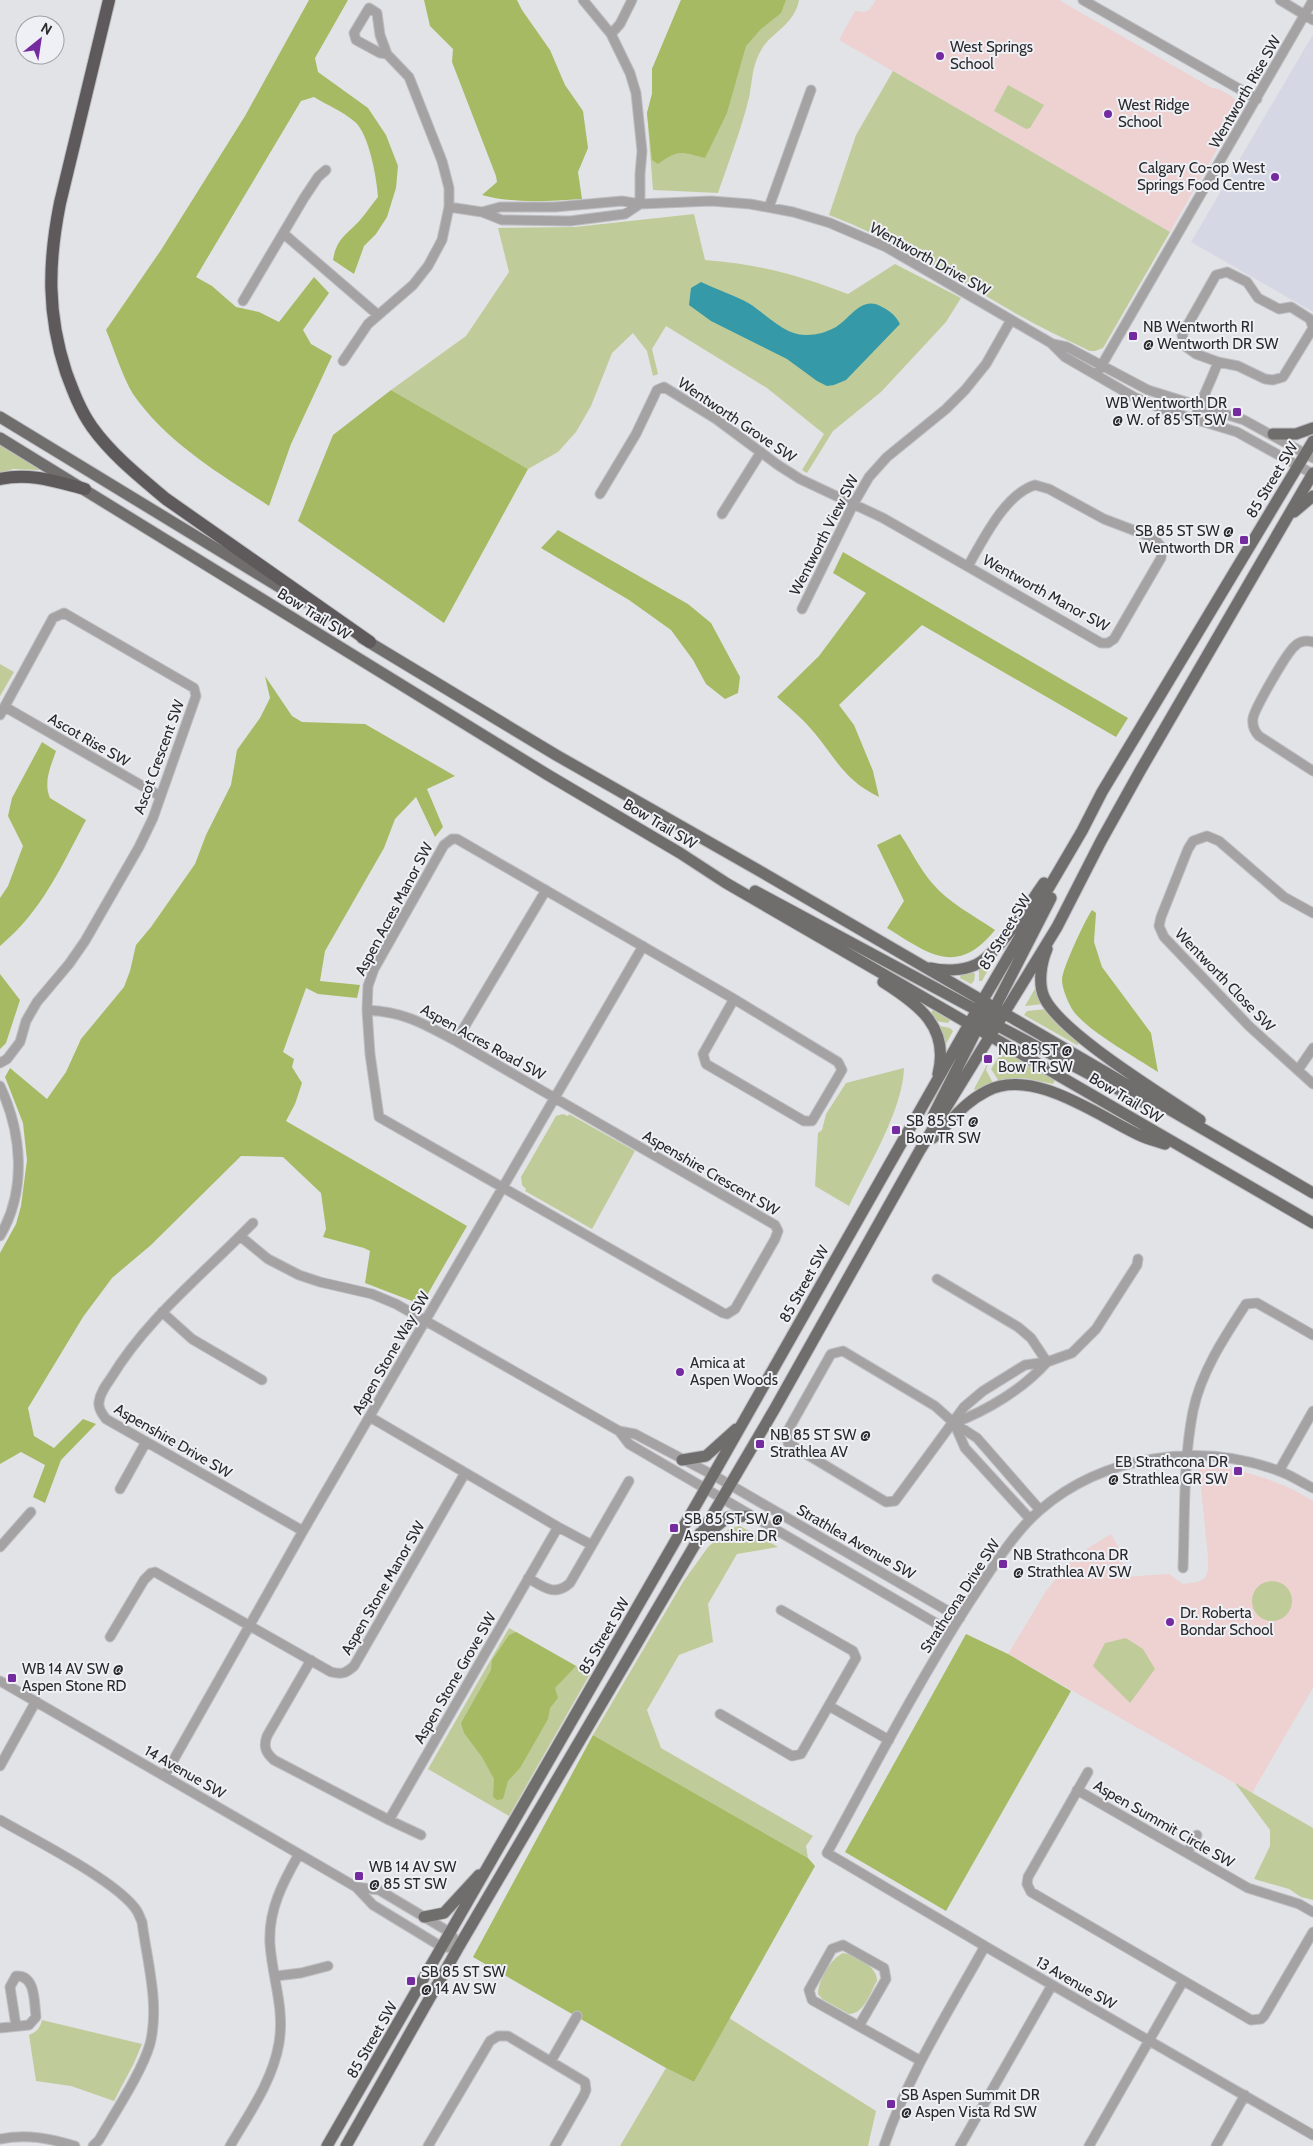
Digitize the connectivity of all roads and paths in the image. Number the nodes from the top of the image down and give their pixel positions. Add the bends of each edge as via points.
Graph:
1 (109, 0) edge
2 (583, 0) edge
3 (632, 0) edge
4 (1083, 0) edge
5 (1280, 0) edge
6 (1311, 2) edge
7 (1309, 17) edge
8 (611, 34) junction
9 (387, 54) junction
10 (811, 90) dead end
11 (1257, 99) junction
12 (326, 170) dead end
13 (640, 204) junction
14 (449, 207) junction
15 (769, 207) junction
16 (482, 212) junction
17 (284, 234) junction
18 (243, 301) dead end
19 (378, 314) junction
20 (1011, 320) junction
21 (1051, 343) junction
22 (343, 361) dead end
23 (1218, 362) junction
24 (1102, 365) junction
25 (1096, 375) junction
26 (1199, 406) junction
27 (0, 417) edge
28 (1195, 419) junction
29 (1313, 428) edge
30 (1273, 434) junction
31 (0, 438) edge
32 (1313, 441) edge
33 (761, 452) junction
34 (1309, 456) edge
35 (1298, 466) junction
36 (1313, 474) edge
37 (0, 479) edge
38 (85, 489) junction
39 (600, 494) dead end
40 (1313, 496) edge
41 (854, 503) junction
42 (722, 514) dead end
43 (1287, 518) junction
44 (968, 566) junction
45 (802, 609) dead end
46 (370, 642) junction
47 (1313, 642) edge
48 (2, 711) edge
49 (1122, 760) junction
50 (1140, 771) junction
51 (1313, 771) edge
52 (160, 796) junction
53 (1073, 846) junction
54 (680, 853) junction
55 (726, 883) junction
56 (546, 890) junction
57 (1313, 912) edge
58 (1057, 927) junction
59 (643, 946) junction
60 (923, 967) junction
61 (734, 999) junction
62 (367, 1010) junction
63 (986, 1016) junction
64 (990, 1036) junction
65 (456, 1040) junction
66 (1313, 1048) edge
67 (0, 1063) edge
68 (1298, 1070) junction
69 (935, 1082) junction
70 (1313, 1084) edge
71 (0, 1086) edge
72 (554, 1098) junction
73 (1183, 1149) junction
74 (920, 1150) junction
75 (1260, 1163) junction
76 (503, 1186) junction
77 (1313, 1194) edge
78 (880, 1222) junction
79 (253, 1223) dead end
80 (1313, 1223) edge
81 (0, 1236) edge
82 (240, 1236) junction
83 (1138, 1259) dead end
84 (938, 1278) dead end
85 (162, 1312) junction
86 (426, 1320) junction
87 (1313, 1335) edge
88 (1047, 1362) junction
89 (262, 1380) dead end
90 (1313, 1411) edge
91 (370, 1417) junction
92 (743, 1423) junction
93 (954, 1423) junction
94 (619, 1431) junction
95 (146, 1442) junction
96 (1187, 1456) junction
97 (682, 1460) junction
98 (1279, 1471) junction
99 (465, 1473) junction
100 (713, 1475) junction
101 (629, 1481) dead end
102 (728, 1484) junction
103 (120, 1488) dead end
104 (1313, 1488) edge
105 (705, 1490) junction
106 (720, 1499) junction
107 (1040, 1510) junction
108 (31, 1512) dead end
109 (750, 1516) junction
110 (1030, 1519) junction
111 (558, 1526) junction
112 (303, 1531) junction
113 (700, 1533) junction
114 (592, 1545) junction
115 (0, 1547) edge
116 (1183, 1568) dead end
117 (528, 1578) junction
118 (781, 1610) dead end
119 (960, 1618) junction
120 (251, 1625) junction
121 (951, 1632) junction
122 (110, 1637) dead end
123 (310, 1660) junction
124 (0, 1681) edge
125 (36, 1701) junction
126 (829, 1706) junction
127 (720, 1714) dead end
128 (889, 1740) junction
129 (0, 1766) edge
130 (1088, 1772) dead end
131 (165, 1776) junction
132 (1077, 1790) junction
133 (0, 1820) edge
134 (389, 1820) junction
135 (421, 1835) dead end
136 (1197, 1835) dead end
137 (827, 1853) joint
138 (1187, 1853) junction
139 (299, 1854) junction
140 (488, 1868) junction
141 (356, 1887) junction
142 (1313, 1912) edge
143 (424, 1917) junction
144 (1313, 1932) edge
145 (451, 1933) junction
146 (985, 1946) junction
147 (442, 1947) junction
148 (458, 1948) junction
149 (328, 1966) dead end
150 (276, 1976) junction
151 (1183, 1981) junction
152 (1052, 1985) junction
153 (577, 2016) dead end
154 (16, 2026) junction
155 (859, 2026) junction
156 (0, 2028) edge
157 (1149, 2040) junction
158 (551, 2061) junction
159 (921, 2061) junction
160 (1245, 2096) junction
161 (1313, 2135) edge
162 (0, 2139) edge
163 (75, 2146) edge
164 (93, 2146) edge
165 (230, 2146) edge
166 (327, 2146) edge
167 (346, 2146) edge
168 (428, 2146) edge
169 (555, 2146) edge
170 (884, 2146) edge
171 (960, 2146) edge
172 (1089, 2146) edge
173 (1216, 2146) edge

1 - 46 highway via 54,234 52,316 72,389 92,427 140,478
2 - 8 street
3 - 8 street
4 - 11 street
5 - 7 street
6 - 7 street, Wentworth Rise SW
7 - 11 street, Wentworth Rise SW
8 - 13 street via 630,72 636,93 642,151
9 - 9 street via 377,13 369,8 354,33 356,40
9 - 14 street via 409,77 445,171
10 - 15 street
11 - 24 street, Wentworth Rise SW
12 - 17 street via 304,198
13 - 15 street, Wentworth Drive SW via 711,201
13 - 16 street, Wentworth Drive SW via 622,201 555,208 500,207
13 - 16 street, Wentworth Drive SW via 625,214 570,221 502,220
14 - 16 street, Wentworth Drive SW
14 - 19 street via 442,240 428,266 413,285
15 - 20 street, Wentworth Drive SW via 830,223 886,248
17 - 18 street
17 - 19 street
19 - 22 street
20 - 21 street, Wentworth Drive SW
20 - 41 street, Wentworth View SW via 986,364 966,390 881,463
21 - 24 street, Wentworth Drive SW via 1067,347
21 - 25 street, Wentworth Drive SW via 1065,357
23 - 23 street via 1273,380 1283,377 1313,328 1310,319 1291,307 1280,309 1258,298 1247,282 1227,272 1216,275 1182,335 1185,346
23 - 26 street
24 - 25 street, Wentworth Rise SW
24 - 26 street, Wentworth Drive SW via 1148,390
25 - 28 street, Wentworth Drive SW via 1152,405
26 - 28 street
26 - 30 street, Wentworth Drive SW via 1244,420
27 - 46 main road, Bow Trail SW
28 - 35 street, Wentworth Drive SW via 1237,432
29 - 30 main road via 1296,434
30 - 34 street, Wentworth Drive SW
31 - 38 main road, Bow Trail SW
32 - 34 main road, 85 Street SW
33 - 39 street, Wentworth Grove SW via 716,418 664,387 657,390 636,434
33 - 41 street, Wentworth Grove SW via 800,479
33 - 42 street
34 - 35 main road, 85 Street SW
35 - 36 street, Wentworth Drive SW
35 - 49 main road, 85 Street SW
36 - 43 main road, 85 Street SW
37 - 38 highway via 32,476
38 - 54 main road, Bow Trail SW
40 - 43 main road
41 - 44 street, Wentworth Manor SW
41 - 45 street, Wentworth View SW
43 - 50 main road, 85 Street SW
44 - 44 street, Wentworth Manor SW via 1106,643 1114,639 1161,558 1162,546 1154,538 1104,519 1049,489 1035,485 1019,493 997,519
46 - 60 main road, Bow Trail SW via 556,755
47 - 51 street via 1302,642 1293,647 1257,709 1253,722 1259,736
48 - 52 street, Ascot Rise SW
48 - 52 street, Ascot Crescent SW via 53,618 64,613 194,688 196,696
49 - 50 main road
49 - 53 main road, 85 Street SW
50 - 58 main road, 85 Street SW
52 - 67 street, Ascot Crescent SW via 139,847 85,941 37,1002 20,1042
53 - 60 main road via 985,959 974,966 953,970
53 - 63 main road, 85 Street SW
54 - 55 main road, Bow Trail SW
54 - 63 main road
55 - 63 main road, Bow Trail SW
55 - 69 main road via 768,914 921,1009 933,1025 939,1043 939,1068
56 - 59 street, Aspen Acres Manor SW
56 - 62 street, Aspen Acres Manor SW via 458,840 448,842 374,969 368,986
56 - 65 street
57 - 68 street, Wentworth Close SW via 1284,897 1219,841 1207,836 1193,841 1188,849 1159,926 1164,938 1211,988
58 - 63 main road, 85 Street SW
58 - 75 main road via 1045,953 1040,985 1045,999 1056,1013 1098,1050
59 - 61 street, Aspen Acres Manor SW
59 - 72 street, Aspen Stone Way SW
60 - 63 main road, Bow Trail SW
61 - 61 street, Aspen Acres Manor SW via 840,1064 842,1070 812,1121 804,1121 706,1064 703,1054
62 - 65 street, Aspen Acres Road SW via 411,1017
62 - 76 street, Aspen Acres Manor SW via 379,1117
63 - 64 main road, 85 Street SW
63 - 69 main road, 85 Street SW
63 - 75 main road
63 - 78 main road
64 - 73 main road, Bow Trail SW
64 - 74 main road, 85 Street SW
65 - 72 street, Aspen Acres Road SW
66 - 68 street
68 - 70 street, Wentworth Close SW
69 - 92 main road, 85 Street SW
71 - 81 street via 15,1126 19,1160 17,1192
72 - 76 street, Aspen Stone Way SW
72 - 76 street, Aspenshire Crescent SW via 775,1225 778,1231 775,1239 735,1309 725,1314
73 - 74 main road via 1141,1136 1042,1088 1013,1084 988,1090 964,1106
73 - 80 main road, Bow Trail SW
74 - 78 main road, 85 Street SW
75 - 77 main road
76 - 86 street, Aspen Stone Way SW
78 - 102 main road, 85 Street SW via 774,1410
79 - 82 street, Aspenshire Drive SW
82 - 85 street, Aspenshire Drive SW
82 - 86 street via 268,1259 299,1275 372,1294
83 - 88 street via 1096,1330 1072,1353
84 - 88 street via 1025,1332
85 - 89 street via 192,1339
85 - 95 street, Aspenshire Drive SW via 129,1348 101,1393 98,1404 106,1419
86 - 91 street, Aspen Stone Way SW
86 - 94 street
87 - 96 street via 1257,1303 1246,1304 1208,1367 1194,1409
88 - 93 street via 1033,1378 974,1415
88 - 93 street via 1025,1365 983,1390 964,1407
90 - 98 street
91 - 99 street
91 - 112 street, Aspen Stone Way SW
92 - 97 main road via 706,1456
92 - 100 main road, 85 Street SW
93 - 93 street via 935,1406 843,1351 831,1354 787,1432 788,1443 886,1502 895,1501
93 - 107 street via 977,1438
93 - 110 street via 965,1448
94 - 97 street via 635,1434
94 - 105 street via 629,1444
95 - 103 street
95 - 112 street, Aspenshire Drive SW
96 - 98 street, Strathcona Drive SW via 1234,1459
96 - 107 street, Strathcona Drive SW via 1144,1460 1103,1471
96 - 116 street
97 - 100 street
98 - 104 street, Strathcona Drive SW
99 - 111 street
99 - 123 street, Aspen Stone Manor SW via 354,1666 339,1674
100 - 102 street, Strathlea Avenue SW
100 - 105 main road, 85 Street SW
101 - 114 street
102 - 106 main road, 85 Street SW
102 - 119 street, Strathlea Avenue SW
105 - 106 street, Strathlea Avenue SW
105 - 140 main road, 85 Street SW
106 - 109 street, Strathlea Avenue SW
106 - 113 main road, 85 Street SW
107 - 110 street, Strathcona Drive SW
108 - 115 street
109 - 113 main road via 728,1517 712,1530
109 - 121 street, Strathlea Avenue SW
110 - 119 street, Strathcona Drive SW via 994,1565
111 - 114 street
111 - 117 street, Aspen Stone Grove SW
112 - 120 street, Aspen Stone Way SW
113 - 148 main road, 85 Street SW
114 - 117 street via 564,1589 552,1591
117 - 134 street, Aspen Stone Grove SW
118 - 126 street via 853,1651 856,1658
119 - 121 street, Strathcona Drive SW
120 - 122 street, Aspen Stone Manor SW via 155,1572 146,1576
120 - 123 street, Aspen Stone Manor SW
120 - 131 street, Aspen Stone Way SW
121 - 128 street, Strathcona Drive SW
123 - 134 street via 267,1736 265,1750 274,1760
124 - 125 street, 14 Avenue SW
125 - 129 street
125 - 131 street, 14 Avenue SW
126 - 127 street via 801,1754 792,1756
126 - 128 street
128 - 137 street, Strathcona Drive SW
130 - 132 street
131 - 139 street, 14 Avenue SW
132 - 138 street, Aspen Summit Circle SW
132 - 151 street, Aspen Summit Circle SW via 1026,1884 1031,1892
133 - 164 street via 99,1878 126,1899 142,1922 154,2017 150,2044
134 - 135 street
136 - 138 street
137 - 146 street, 13 Avenue SW
138 - 142 street, Aspen Summit Circle SW via 1248,1888 1299,1904
139 - 141 street, 14 Avenue SW
139 - 150 street via 282,1883 272,1914 270,1943
140 - 143 main road via 444,1913
140 - 145 main road, 85 Street SW
141 - 143 street, 14 Avenue SW via 379,1890
141 - 147 street, 14 Avenue SW via 373,1905
143 - 145 street, 14 Avenue SW
144 - 151 street, Aspen Summit Circle SW via 1261,2019 1252,2020
145 - 147 main road, 85 Street SW
145 - 148 street
146 - 152 street, 13 Avenue SW
146 - 159 street
147 - 148 street, 14 Avenue SW
147 - 166 main road, 85 Street SW
148 - 167 main road, 85 Street SW
149 - 150 street
150 - 165 street via 281,2019 277,2054 270,2077
151 - 157 street
152 - 157 street, 13 Avenue SW
152 - 171 street
153 - 158 street
154 - 154 street via 28,2025 36,2017 32,1986 22,1976 16,1976 10,1987
154 - 156 street
155 - 155 street via 812,2000 809,1990 832,1949 843,1945 884,1968 886,1979
155 - 159 street
157 - 160 street, 13 Avenue SW
157 - 172 street
158 - 168 street via 508,2036 490,2040
158 - 169 street via 581,2078 586,2086
159 - 170 street
160 - 161 street, 13 Avenue SW
160 - 173 street
162 - 163 street via 30,2136

